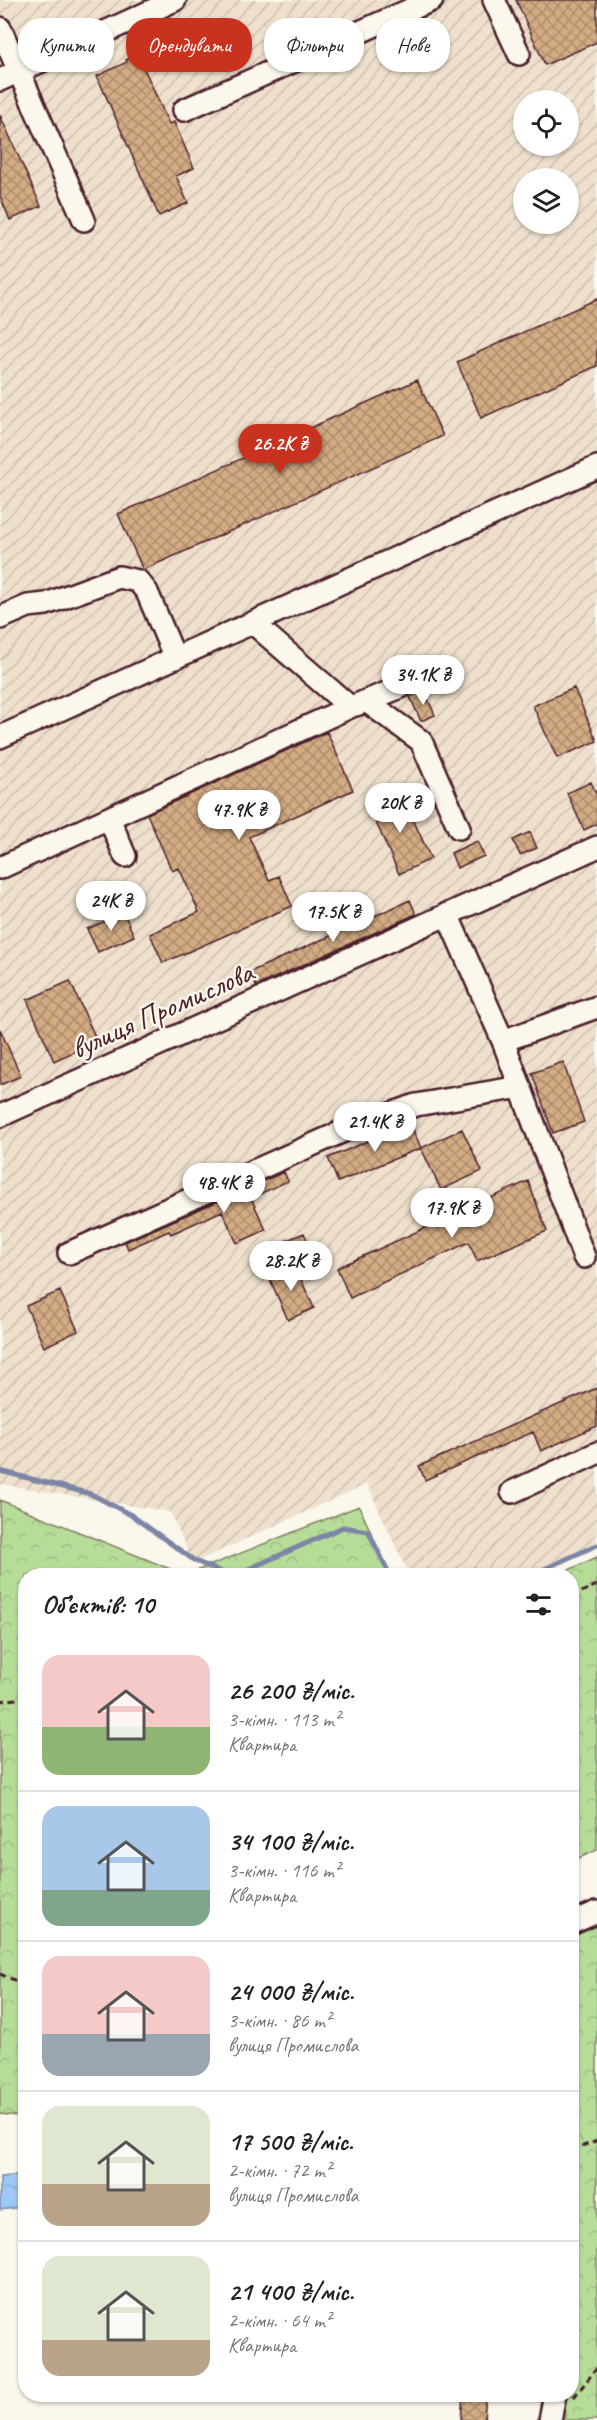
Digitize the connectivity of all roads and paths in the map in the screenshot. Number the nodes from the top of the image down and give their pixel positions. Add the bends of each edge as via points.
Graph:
1 (175, 0) edge
2 (432, 0) edge
3 (494, 0) edge
4 (0, 28) edge
5 (519, 54) dead end
6 (9, 75) edge
7 (184, 110) dead end
8 (84, 220) dead end
9 (597, 466) edge
10 (0, 618) edge
11 (253, 623) junction
12 (175, 658) junction
13 (401, 687) dead end
14 (358, 704) junction
15 (0, 737) edge
16 (109, 818) junction
17 (459, 828) dead end
18 (597, 847) edge
19 (125, 856) dead end
20 (0, 868) edge
21 (447, 914) junction
22 (597, 1007) edge
23 (503, 1041) junction
24 (519, 1087) junction
25 (0, 1116) edge
26 (69, 1253) dead end
27 (584, 1257) dead end
28 (597, 1453) edge
29 (512, 1492) dead end
30 (597, 1585) edge
31 (579, 1593) edge
32 (18, 1699) edge
33 (0, 1701) edge
34 (597, 1912) edge
35 (579, 1920) edge
36 (0, 1974) edge
37 (8, 1977) junction
38 (0, 1979) edge
39 (18, 1981) edge
40 (597, 2141) edge
41 (579, 2147) edge
42 (597, 2368) edge
43 (579, 2387) edge
44 (560, 2402) edge
45 (549, 2420) edge

1 - 6 street
2 - 7 street
3 - 5 street
4 - 6 street
6 - 8 street
9 - 11 street
10 - 12 street via 119,577 138,581 147,592
11 - 12 street
11 - 14 street
12 - 15 street
13 - 14 street
14 - 16 street
14 - 17 street via 422,741
16 - 19 street
16 - 20 street
18 - 21 street, вулиця Промислова
21 - 23 street
21 - 25 street, вулиця Промислова
22 - 23 street
23 - 24 street
24 - 26 street via 416,1105 348,1129
24 - 27 street
28 - 29 street
30 - 31 path
32 - 33 path
34 - 35 street
36 - 37 path
37 - 38 path
37 - 39 path
40 - 41 path
42 - 43 path
44 - 45 street

